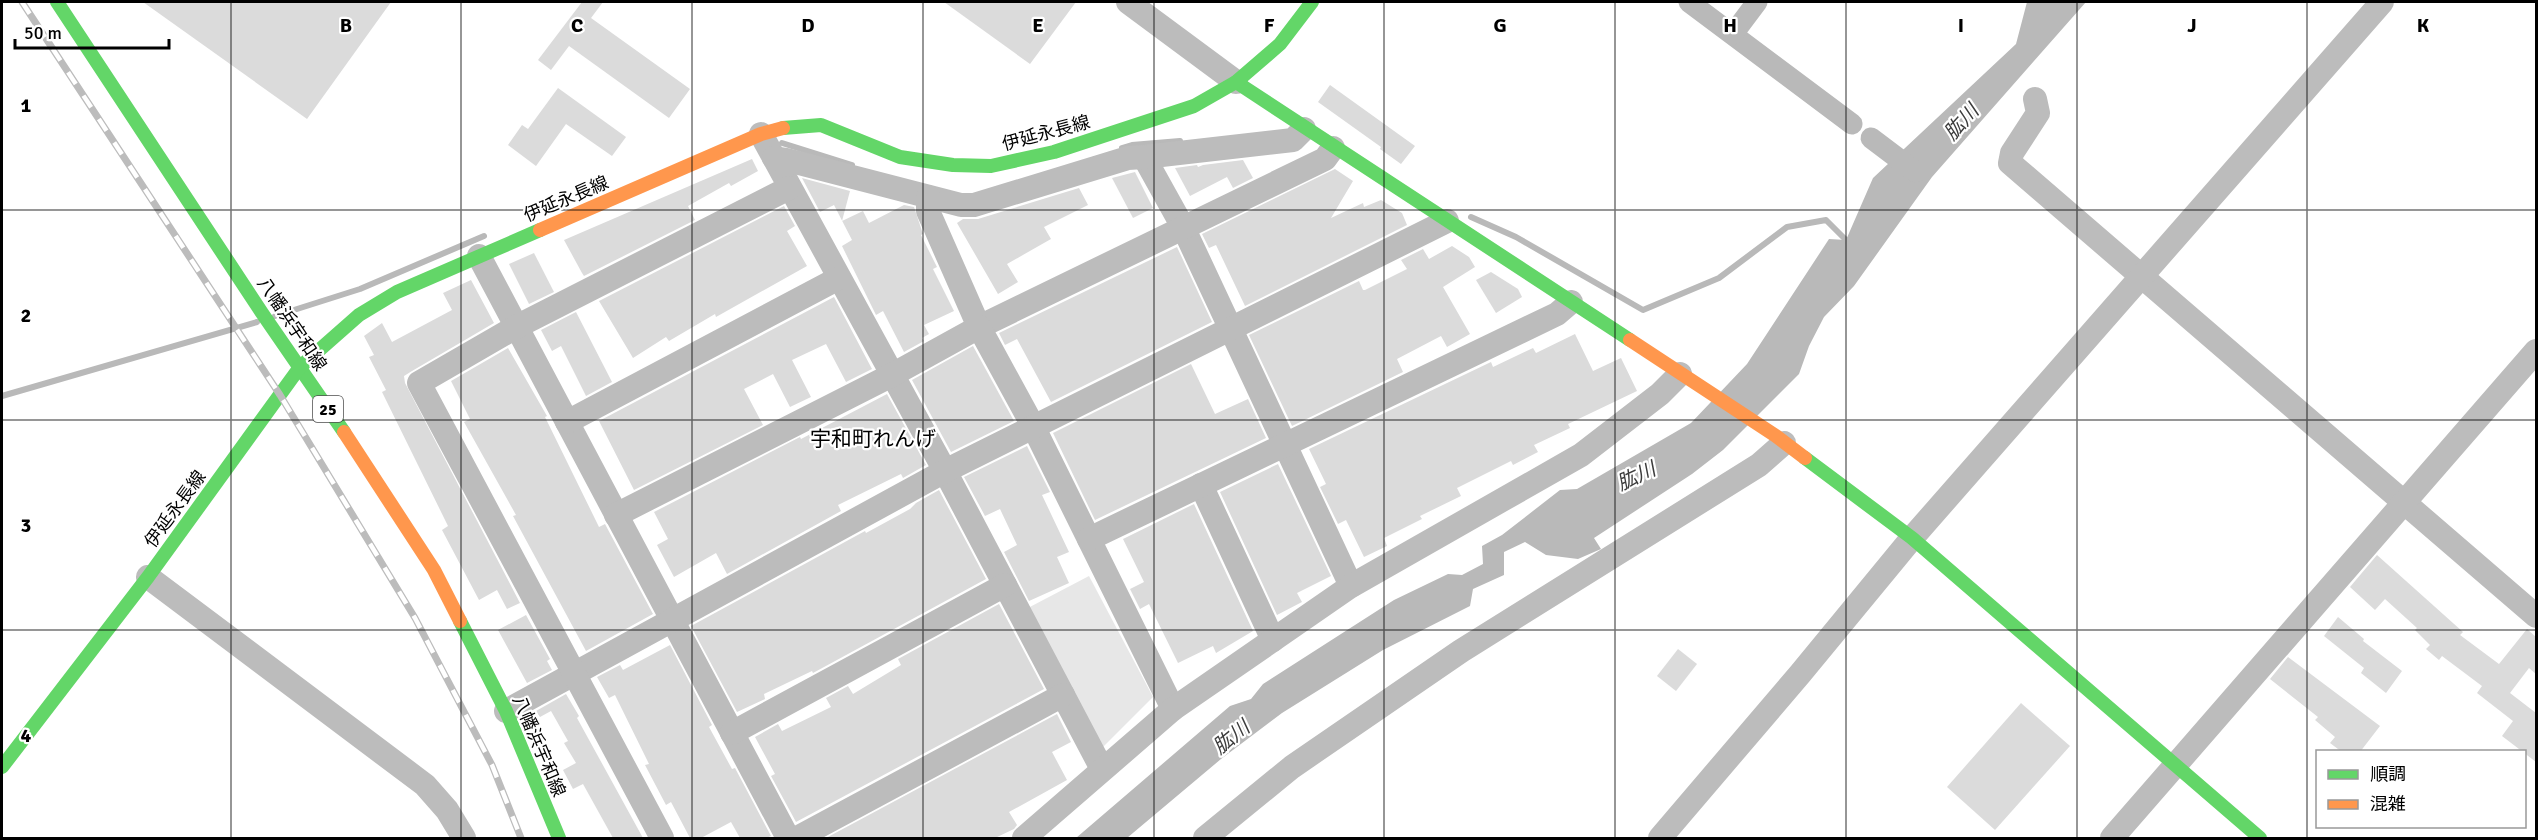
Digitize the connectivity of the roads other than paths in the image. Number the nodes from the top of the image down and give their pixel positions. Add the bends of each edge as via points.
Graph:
1 (57, 2) edge
2 (1128, 2) edge
3 (1312, 2) edge
4 (2382, 2) edge
5 (1236, 82) junction
6 (2035, 99) dead end
7 (1305, 129) junction
8 (761, 134) junction
9 (1333, 147) junction
10 (1144, 157) junction
11 (774, 158) junction
12 (789, 188) junction
13 (928, 197) junction
14 (1447, 221) junction
15 (1184, 229) junction
16 (479, 256) junction
17 (2143, 276) junction
18 (839, 278) junction
19 (1571, 302) junction
20 (516, 327) junction
21 (979, 327) junction
22 (1232, 329) junction
23 (2536, 351) edge
24 (300, 367) junction
25 (1680, 374) junction
26 (892, 375) junction
27 (567, 422) junction
28 (1033, 426) junction
29 (1780, 440) junction
30 (1286, 444) junction
31 (945, 471) junction
32 (1202, 485) junction
33 (2405, 502) junction
34 (616, 515) junction
35 (1912, 538) junction
36 (1089, 539) junction
37 (148, 577) junction
38 (1005, 585) junction
39 (1351, 585) junction
40 (2536, 616) edge
41 (671, 619) junction
42 (1273, 640) junction
43 (574, 673) junction
44 (1063, 695) junction
45 (1173, 709) junction
46 (506, 711) junction
47 (732, 733) junction
48 (2175, 766) junction
49 (2, 767) edge
50 (1102, 769) junction
51 (464, 838) edge
52 (559, 838) edge
53 (662, 838) edge
54 (788, 838) edge
55 (796, 838) edge
56 (1024, 838) edge
57 (1205, 838) edge
58 (1660, 838) edge
59 (2112, 838) edge
60 (2260, 838) edge

1 - 24 main road, 八幡浜宇和線 / 25
2 - 5 street
3 - 5 main road, 伊延永長線 via 1280,44
4 - 17 street
5 - 7 main road
5 - 8 main road, 伊延永長線 via 1174,113 1054,152 991,165 953,165 900,157 821,125
6 - 17 street via 2038,113 2012,153 2010,163
7 - 9 main road
7 - 10 street via 1293,140
8 - 11 street
8 - 16 main road, 伊延永長線
9 - 14 main road
9 - 15 street via 1325,159
10 - 13 street via 1128,158 974,205
10 - 15 street
11 - 12 street
11 - 13 street
12 - 18 street
12 - 20 street
13 - 21 street via 928,211
14 - 19 main road
14 - 22 street
15 - 21 street
15 - 22 street
16 - 20 street
16 - 24 main road, 伊延永長線 via 397,291 359,315
17 - 33 street
17 - 35 street
18 - 26 street
18 - 27 street
19 - 25 main road
19 - 30 street via 1557,314
20 - 27 street
20 - 43 street via 419,383
21 - 26 street
21 - 28 street
22 - 28 street
22 - 30 street
23 - 33 street
24 - 37 main road, 伊延永長線
24 - 46 main road, 八幡浜宇和線 / 25 via 434,570
25 - 29 main road
25 - 39 street via 1581,455
26 - 31 street
26 - 34 street
27 - 34 street
28 - 31 street
28 - 36 street
29 - 35 main road
29 - 57 street via 1759,465 1452,658 1292,767
30 - 32 street
30 - 39 street
31 - 38 street
31 - 41 street
32 - 36 street
32 - 42 street
33 - 40 street
33 - 48 street
34 - 41 street
35 - 48 main road
35 - 58 street
36 - 45 street
37 - 49 main road, 伊延永長線
37 - 51 street via 425,785
38 - 44 street
38 - 47 street
39 - 42 street
41 - 43 street
41 - 47 street
42 - 45 street
43 - 46 street
43 - 53 street
44 - 50 street
44 - 55 street
45 - 50 street
46 - 52 main road, 八幡浜宇和線 / 25
47 - 54 street
48 - 59 street
48 - 60 main road
50 - 56 street

